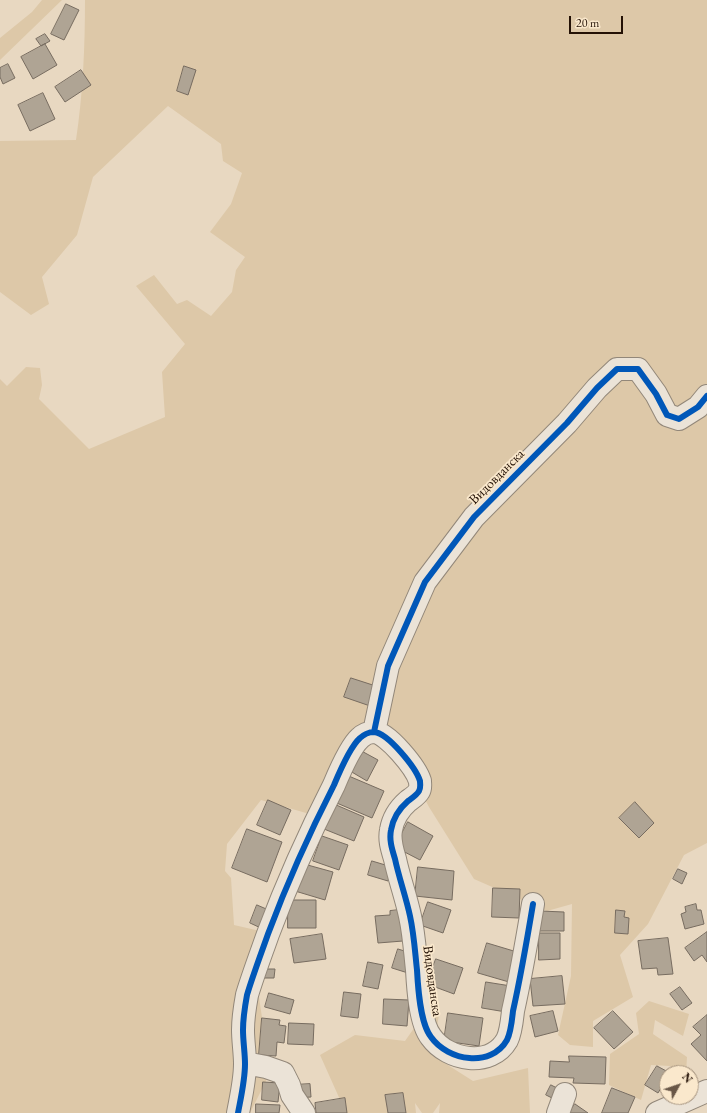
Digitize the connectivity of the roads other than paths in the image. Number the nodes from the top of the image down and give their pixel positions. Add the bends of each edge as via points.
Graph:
1 (707, 396) edge
2 (374, 732) junction
3 (533, 904) dead end
4 (245, 1063) junction
5 (706, 1091) edge
6 (290, 1104) edge
7 (238, 1113) edge
8 (304, 1113) edge
9 (656, 1113) edge
10 (698, 1113) edge

1 - 2 street, Видовданска via 698,407 679,419 667,415 638,369 617,369 596,388 567,424 474,517 425,582 388,666
2 - 3 street, Видовданска via 381,734 396,747 421,784 420,790 404,804 396,816 390,838 411,919 424,1020 431,1038 446,1050 468,1059 478,1059 500,1048 508,1038
2 - 4 street via 358,740 295,866 248,994 243,1029
4 - 6 street via 283,1074 289,1085
4 - 7 street
5 - 9 street
5 - 10 street
6 - 8 street

